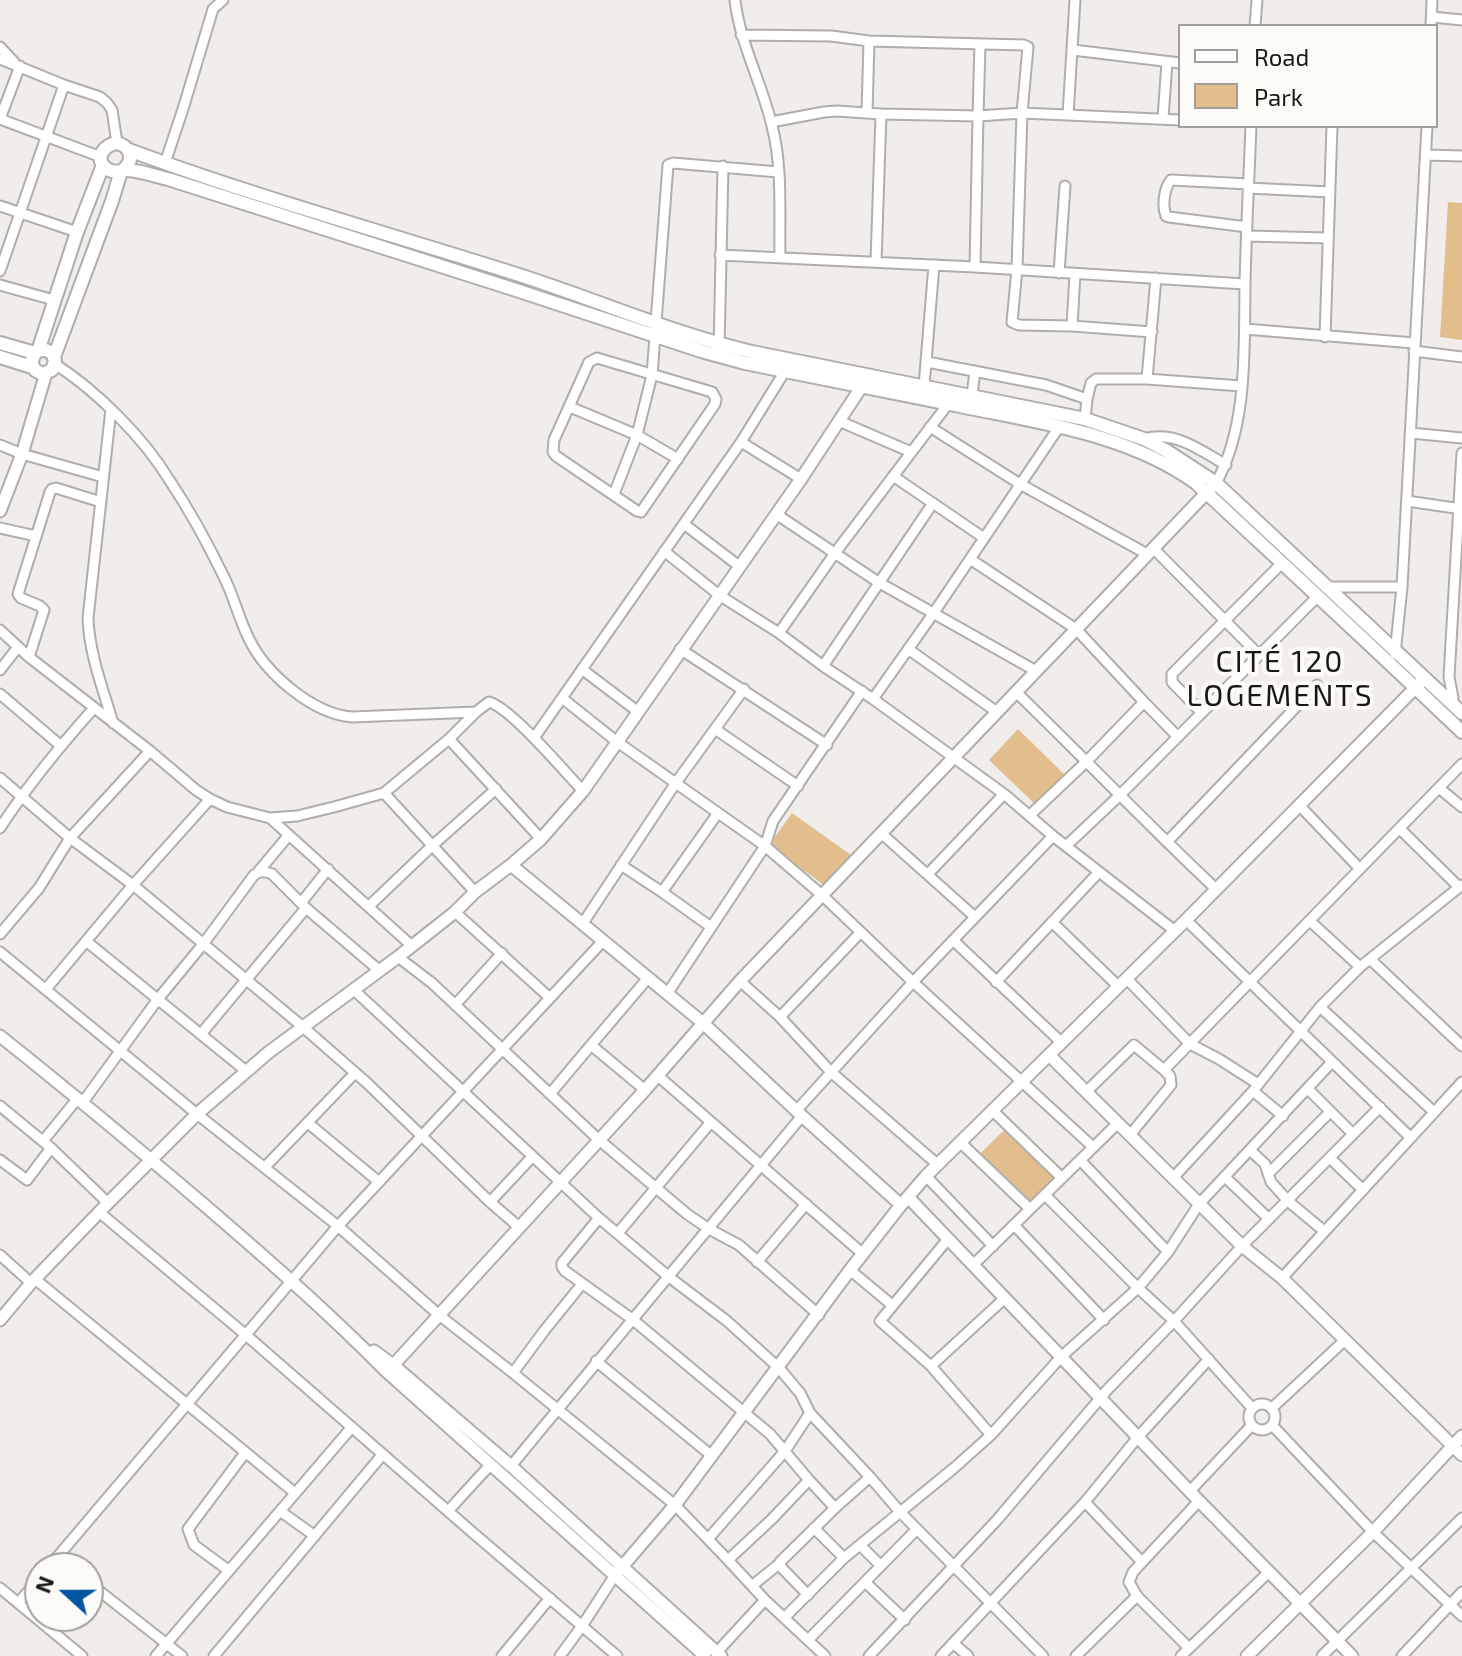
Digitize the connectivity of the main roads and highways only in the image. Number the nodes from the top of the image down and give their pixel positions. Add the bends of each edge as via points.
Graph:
1 (129, 150) junction
2 (102, 161) junction
3 (122, 170) junction
4 (548, 285) junction
5 (544, 299) junction
6 (656, 330) junction
7 (0, 343) edge
8 (719, 350) junction
9 (36, 352) junction
10 (0, 357) edge
11 (52, 365) junction
12 (32, 367) junction
13 (863, 380) junction
14 (1321, 592) junction
15 (1462, 713) edge
16 (1462, 732) edge

1 - 2 main road via 117,143 106,146
1 - 3 main road via 130,161
1 - 4 main road
2 - 3 main road via 111,171
2 - 9 main road
3 - 5 main road via 168,179
3 - 11 main road
4 - 5 main road
4 - 6 main road
5 - 6 main road
6 - 8 main road
7 - 9 main road
8 - 13 main road
8 - 13 main road via 785,371
9 - 11 main road via 48,350
9 - 12 main road
10 - 12 main road
11 - 12 main road via 38,372
13 - 14 main road via 1143,452 1207,493 1281,564
13 - 14 main road via 972,395 1085,419 1144,439 1216,483
14 - 15 main road
14 - 16 main road

